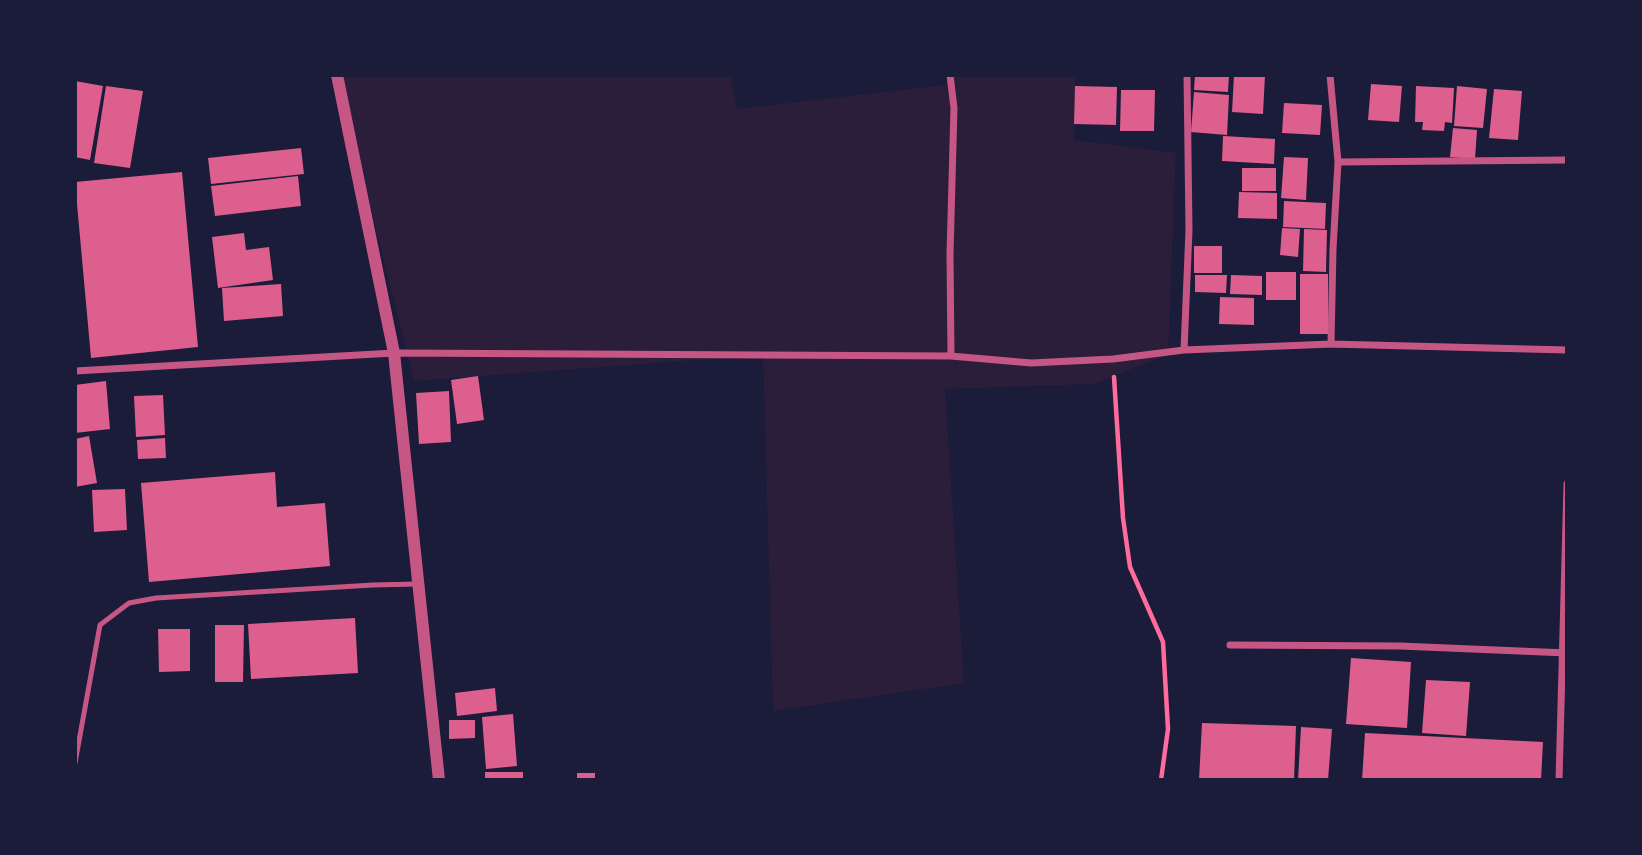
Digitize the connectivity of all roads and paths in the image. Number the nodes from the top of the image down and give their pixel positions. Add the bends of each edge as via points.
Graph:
1 (337, 75) edge
2 (950, 75) edge
3 (1187, 75) edge
4 (1330, 75) edge
5 (1567, 160) edge
6 (1338, 162) junction
7 (1331, 344) junction
8 (1567, 350) edge
9 (1184, 351) junction
10 (394, 353) junction
11 (951, 356) junction
12 (1112, 359) junction
13 (75, 371) edge
14 (1567, 484) edge
15 (419, 584) junction
16 (1230, 645) dead end
17 (1564, 653) edge
18 (75, 763) edge
19 (439, 780) edge
20 (1161, 780) edge
21 (1559, 780) edge

1 - 10 street
2 - 11 street via 954,108
3 - 9 street via 1189,230
4 - 6 street
5 - 6 street
6 - 7 street
7 - 8 street
7 - 9 street
9 - 12 street
10 - 11 street
10 - 13 street
10 - 15 street
11 - 12 street via 1031,363
12 - 20 path via 1130,567 1163,642 1168,729
14 - 17 street
15 - 18 lane via 156,597 129,603 100,625
15 - 19 street
16 - 17 street
17 - 21 street

